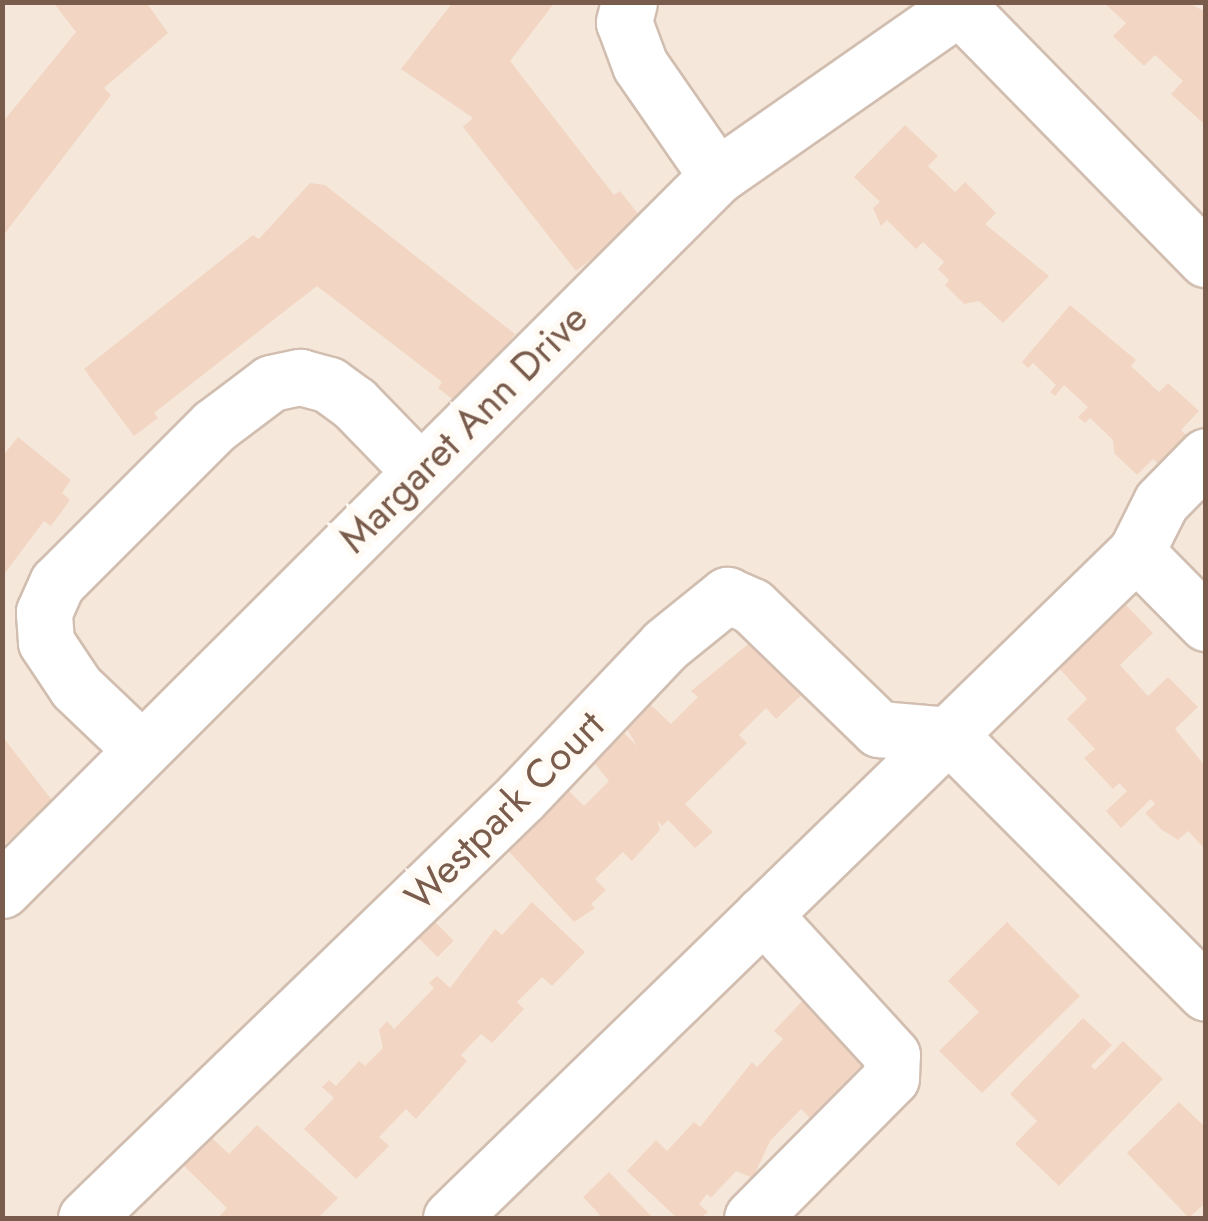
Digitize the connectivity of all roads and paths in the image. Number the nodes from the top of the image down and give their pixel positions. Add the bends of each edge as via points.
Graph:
1 (629, 2) edge
2 (956, 5) edge
3 (717, 176) junction
4 (1206, 259) edge
5 (1206, 456) edge
6 (420, 471) junction
7 (1136, 552) junction
8 (1206, 623) edge
9 (949, 734) junction
10 (140, 748) junction
11 (2, 890) edge
12 (763, 914) junction
13 (1206, 993) edge
14 (86, 1218) edge
15 (451, 1218) edge
16 (752, 1218) edge

1 - 3 street via 624,22 640,66
2 - 3 street, Margaret Ann Drive
2 - 4 street
3 - 6 street, Margaret Ann Drive
5 - 7 street via 1161,502
6 - 10 street, Margaret Ann Drive
6 - 10 street via 354,402 300,377 271,384 214,426 114,524 57,583 44,612 46,642 76,687
7 - 8 street
7 - 9 street
9 - 12 street
9 - 13 street
9 - 14 street, Westpark Court via 879,729 752,606 727,595 665,644 521,797
10 - 11 street, Margaret Ann Drive
12 - 15 street
12 - 16 street via 872,1026 892,1055 892,1078

